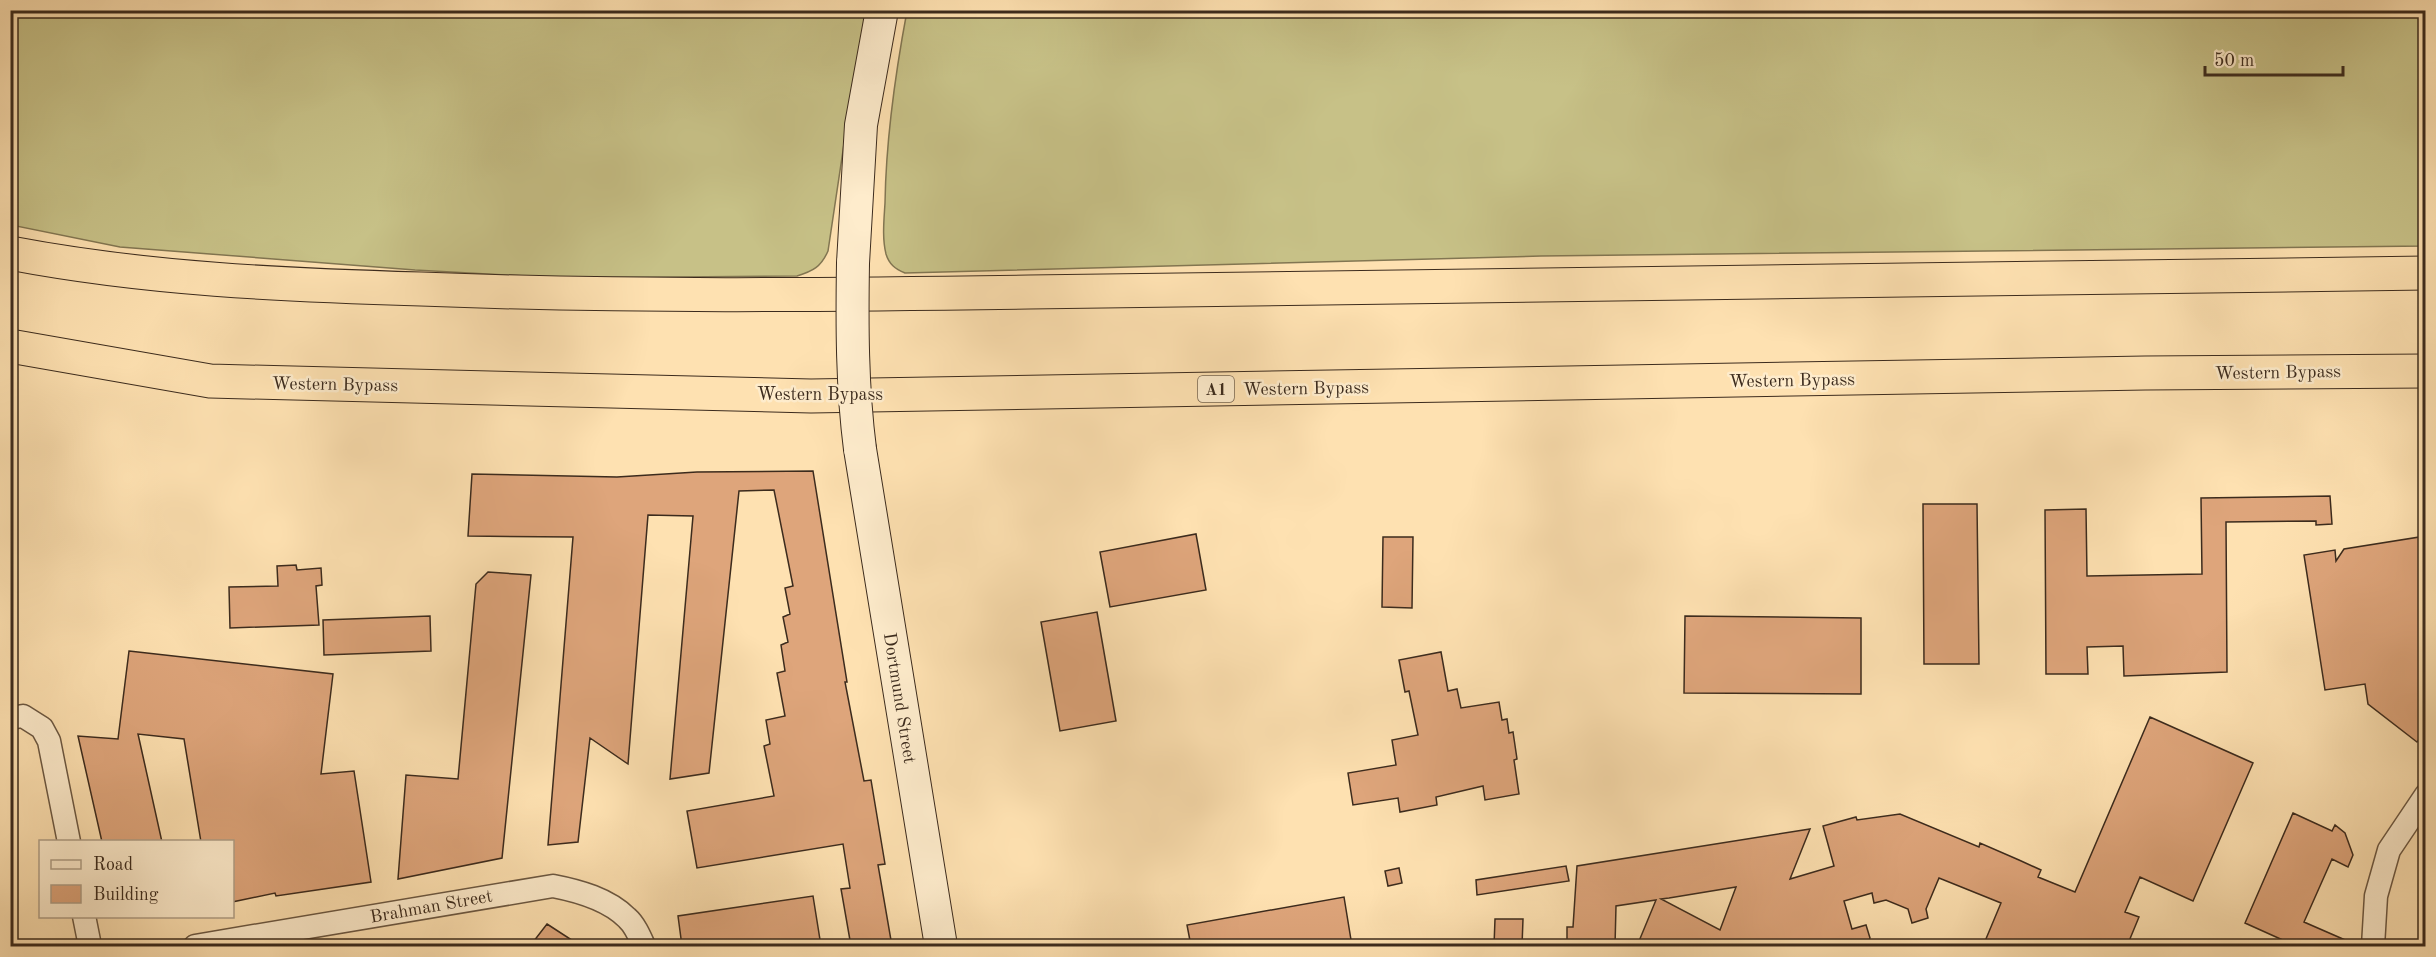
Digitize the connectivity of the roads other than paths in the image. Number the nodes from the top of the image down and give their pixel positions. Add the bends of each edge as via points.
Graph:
1 (882, 10) edge
2 (10, 253) edge
3 (2426, 273) edge
4 (10, 346) edge
5 (10, 368) edge
6 (2426, 371) edge
7 (210, 381) junction
8 (17, 717) edge
9 (2426, 795) edge
10 (69, 840) edge
11 (84, 918) edge
12 (90, 946) edge
13 (195, 946) edge
14 (645, 946) edge
15 (941, 946) edge
16 (2373, 946) edge

1 - 15 street, Dortmund Street, bridge via 861,125 853,263 855,412
2 - 3 highway via 78,266 273,284 560,294 899,294
4 - 7 highway, Western Bypass / A1
5 - 7 highway
6 - 7 highway, Western Bypass / A1 via 810,396
8 - 10 street via 42,728 49,741
9 - 16 street via 2389,850 2376,896
11 - 12 street
13 - 14 street, Brahman Street via 553,886 578,891 613,907 629,919

